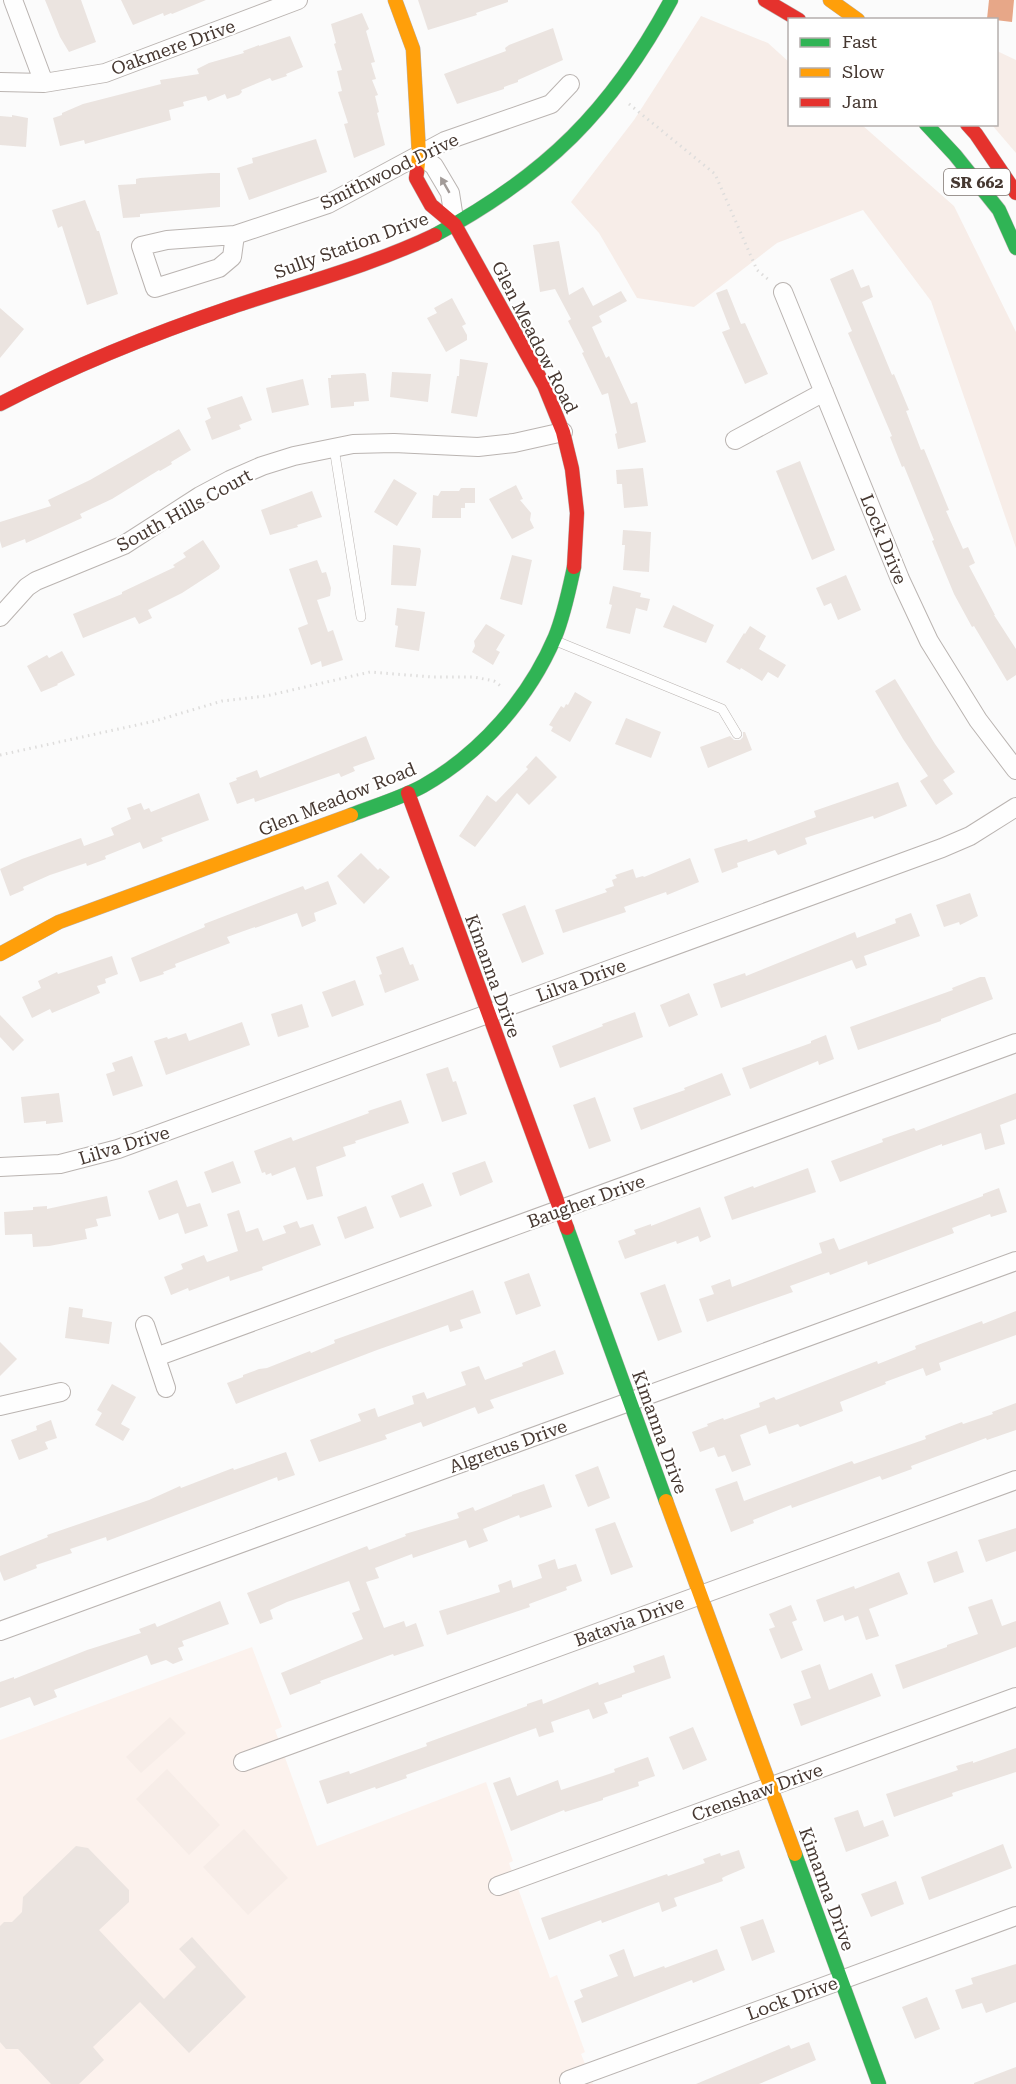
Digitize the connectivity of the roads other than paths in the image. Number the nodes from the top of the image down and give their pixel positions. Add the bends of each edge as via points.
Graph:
1 (13, 0) edge
2 (298, 0) edge
3 (395, 0) edge
4 (671, 0) edge
5 (765, 0) edge
6 (830, 0) edge
7 (796, 18) edge
8 (855, 18) edge
9 (0, 82) edge
10 (44, 83) junction
11 (570, 84) dead end
12 (928, 126) edge
13 (969, 126) edge
14 (419, 154) junction
15 (1016, 193) edge
16 (455, 225) junction
17 (235, 235) junction
18 (1016, 248) edge
19 (783, 292) road end
20 (824, 392) junction
21 (0, 404) edge
22 (563, 432) junction
23 (735, 440) dead end
24 (334, 448) junction
25 (0, 616) edge
26 (361, 617) dead end
27 (554, 640) junction
28 (737, 734) dead end
29 (1016, 770) edge
30 (408, 793) junction
31 (1016, 807) edge
32 (0, 954) edge
33 (488, 1016) junction
34 (1016, 1043) edge
35 (0, 1167) edge
36 (560, 1210) junction
37 (1016, 1261) edge
38 (145, 1325) dead end
39 (156, 1357) junction
40 (166, 1388) dead end
41 (61, 1392) dead end
42 (630, 1402) junction
43 (0, 1406) edge
44 (1016, 1480) edge
45 (700, 1595) junction
46 (0, 1631) edge
47 (1016, 1697) edge
48 (243, 1762) dead end
49 (771, 1787) junction
50 (498, 1886) dead end
51 (1016, 1916) edge
52 (841, 1980) junction
53 (569, 2080) dead end
54 (879, 2084) edge

1 - 10 street
2 - 10 street, Oakmere Drive via 105,73
3 - 14 street via 413,49
4 - 16 street, Sully Station Drive via 626,76 597,112 525,180
5 - 7 street
6 - 8 street
9 - 10 street, Oakmere Drive
11 - 14 street, Smithwood Drive via 551,104
12 - 18 street, SR 662 via 999,210
13 - 15 street, SR 662
14 - 16 street via 434,166 450,193
14 - 17 street, Smithwood Drive via 328,204
16 - 21 street, Sully Station Drive via 383,257 201,317 79,364
16 - 22 street, Glen Meadow Road via 539,376
17 - 17 street, Smithwood Drive via 166,240 141,246 155,288 219,268 232,257
19 - 20 street, Lock Drive
20 - 23 street
20 - 29 street, Lock Drive via 929,641 978,720
22 - 24 street, South Hills Court via 478,447 394,443
22 - 27 street, Glen Meadow Road via 572,469 577,535 569,592
24 - 25 street, South Hills Court via 294,456 231,480 124,545 36,581
24 - 26 lane
27 - 28 lane via 722,709
27 - 30 street, Glen Meadow Road via 531,682 494,730 455,764
30 - 32 street, Glen Meadow Road via 59,922
30 - 33 street, Kimanna Drive
31 - 33 street, Lilva Drive via 970,836 942,848
33 - 35 street, Lilva Drive via 118,1149 60,1164
33 - 36 street, Kimanna Drive
34 - 36 street, Baugher Drive
36 - 39 street, Baugher Drive
36 - 42 street, Kimanna Drive
37 - 42 street, Algretus Drive
38 - 39 street
39 - 40 street
41 - 43 street
42 - 45 street, Kimanna Drive
42 - 46 street, Algretus Drive
44 - 45 street, Batavia Drive
45 - 48 street, Batavia Drive
45 - 49 street, Kimanna Drive
47 - 49 street, Crenshaw Drive
49 - 50 street, Crenshaw Drive
49 - 52 street, Kimanna Drive
51 - 52 street, Lock Drive
52 - 53 street, Lock Drive
52 - 54 street, Kimanna Drive

